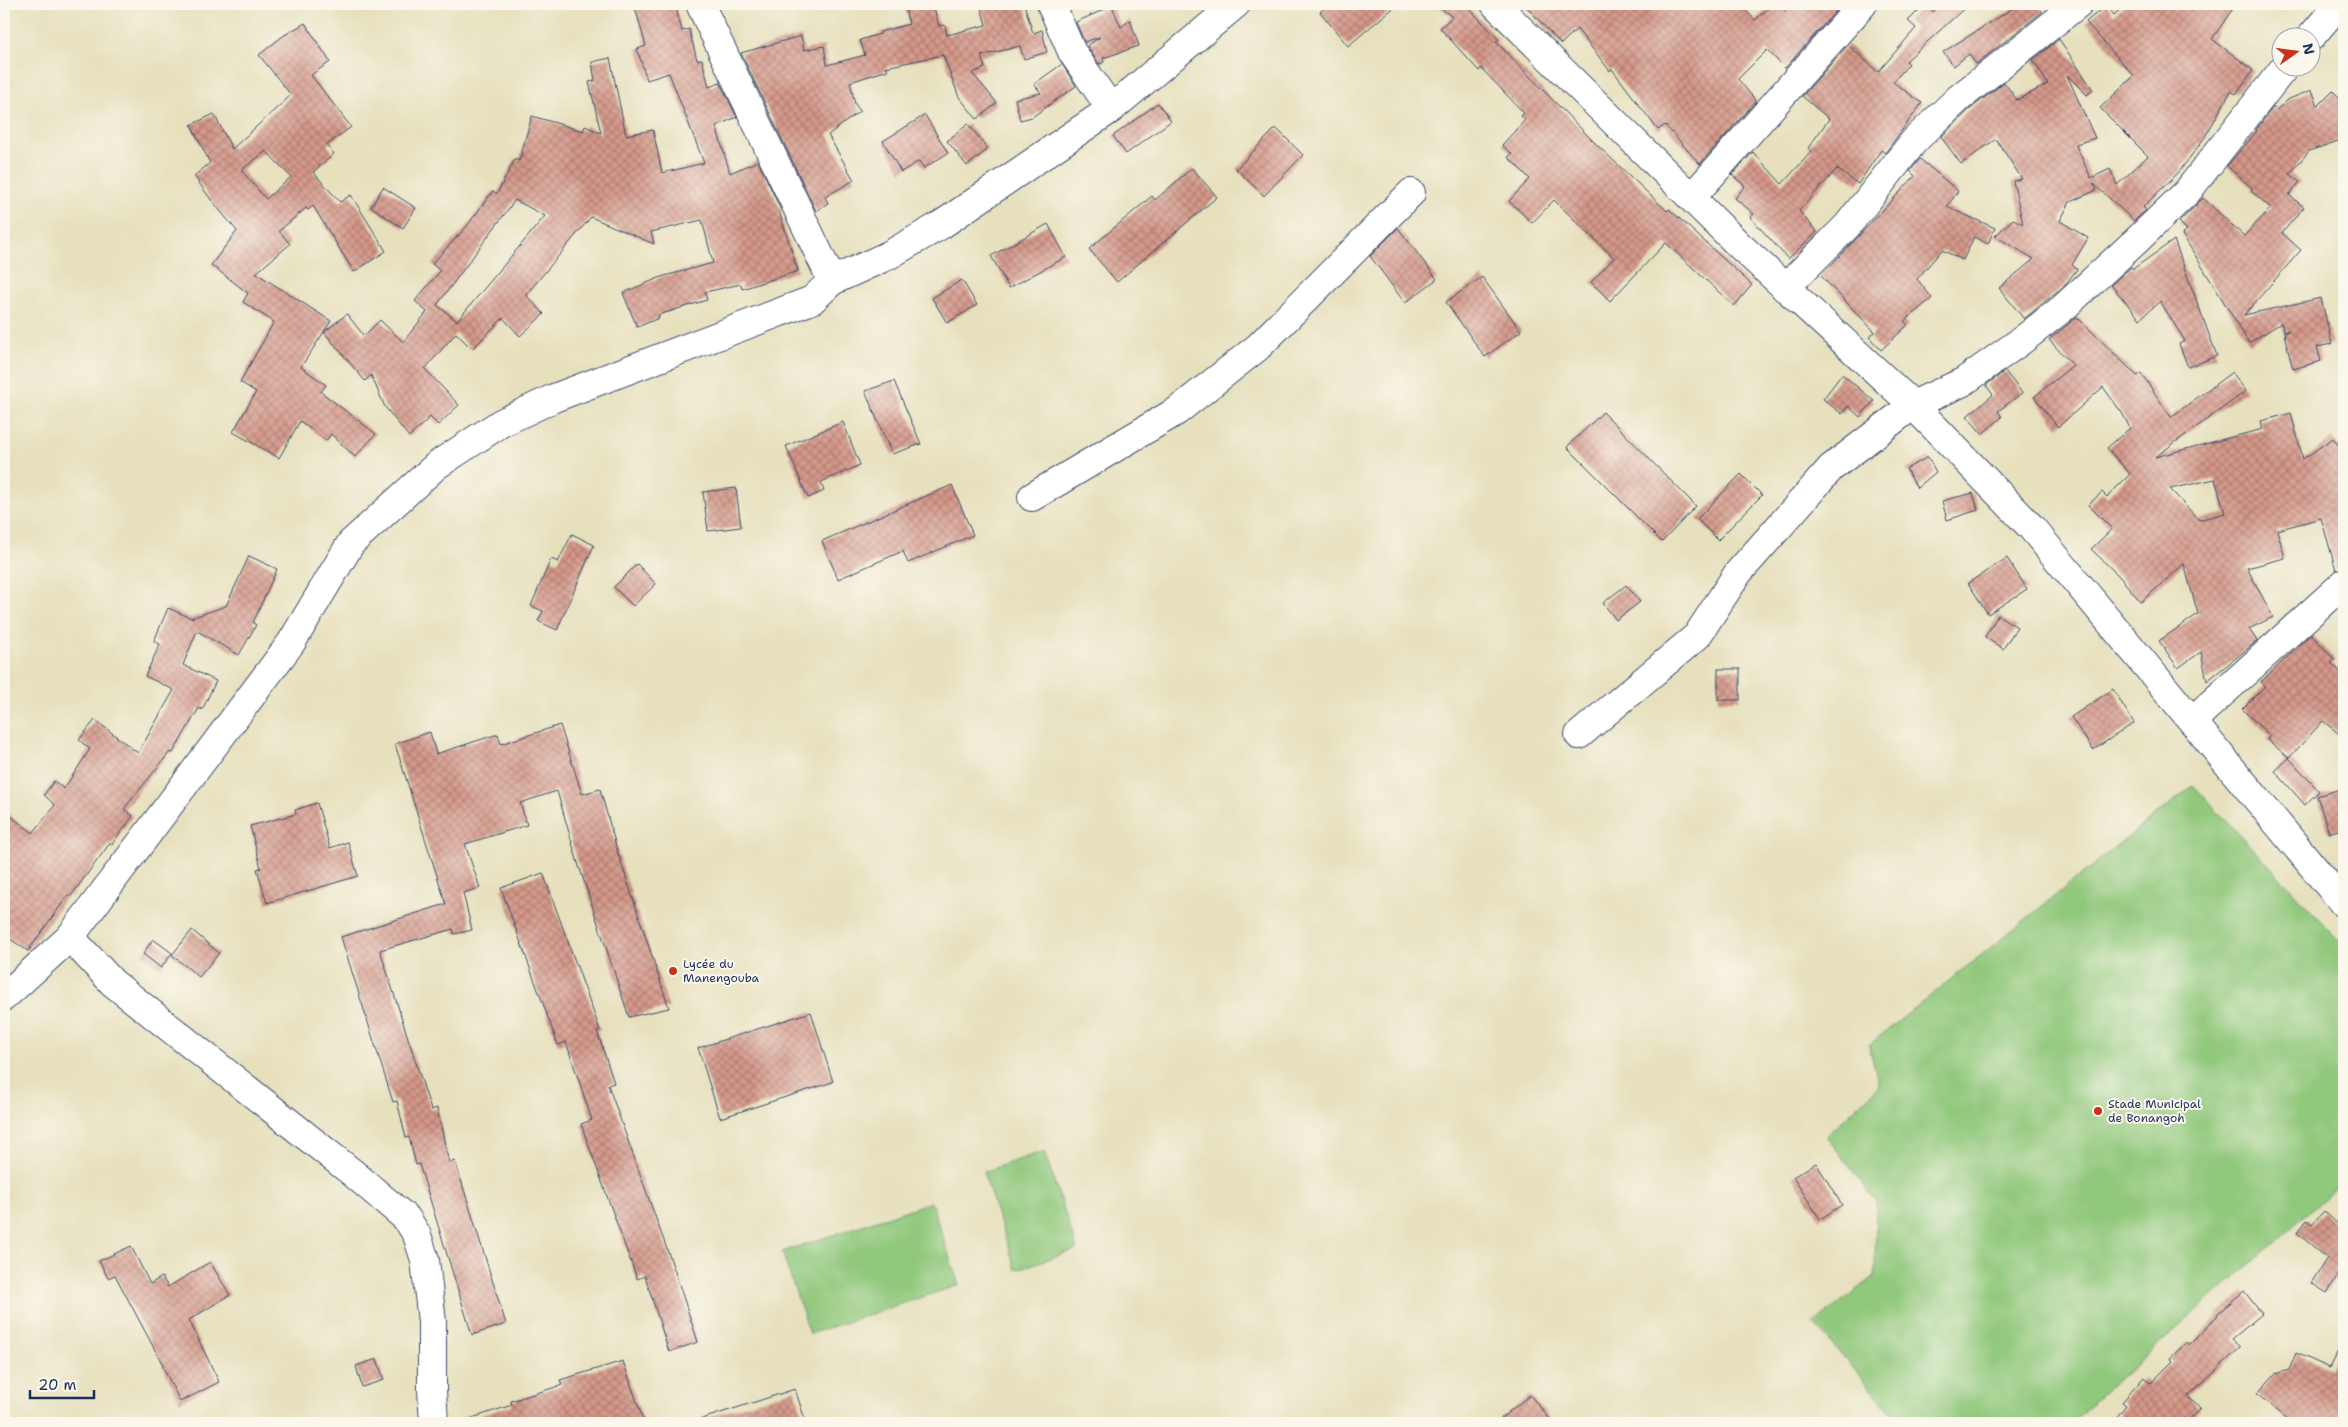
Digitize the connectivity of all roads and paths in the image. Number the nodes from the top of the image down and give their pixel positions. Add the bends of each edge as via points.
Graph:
1 (700, 4) edge
2 (1051, 4) edge
3 (1236, 4) edge
4 (1496, 4) edge
5 (1863, 4) edge
6 (2078, 4) edge
7 (2339, 4) edge
8 (2319, 28) edge
9 (2276, 78) edge
10 (1111, 109) junction
11 (1411, 193) dead end
12 (1692, 198) junction
13 (832, 281) junction
14 (1785, 288) junction
15 (1913, 405) junction
16 (1032, 497) dead end
17 (2344, 583) edge
18 (2193, 720) junction
19 (1579, 736) dead end
20 (2344, 904) edge
21 (70, 937) junction
22 (4, 997) edge
23 (434, 1423) edge

1 - 13 street
2 - 10 street via 1072,52
3 - 10 street
4 - 12 street
5 - 12 street
6 - 14 street via 1959,98 1915,140 1846,226
7 - 8 street
9 - 15 street via 2187,192 2070,302 1963,382
10 - 13 street via 941,225 888,256
11 - 16 street via 1258,347 1184,405
12 - 14 street
13 - 21 street via 812,300 648,361 500,423 437,465 351,543 291,643
14 - 15 street
15 - 18 street via 2031,527
15 - 19 street via 1831,468 1738,573 1697,636
17 - 18 street
18 - 20 street
21 - 22 street
21 - 23 street via 113,983 407,1219 417,1235 425,1260 432,1322

